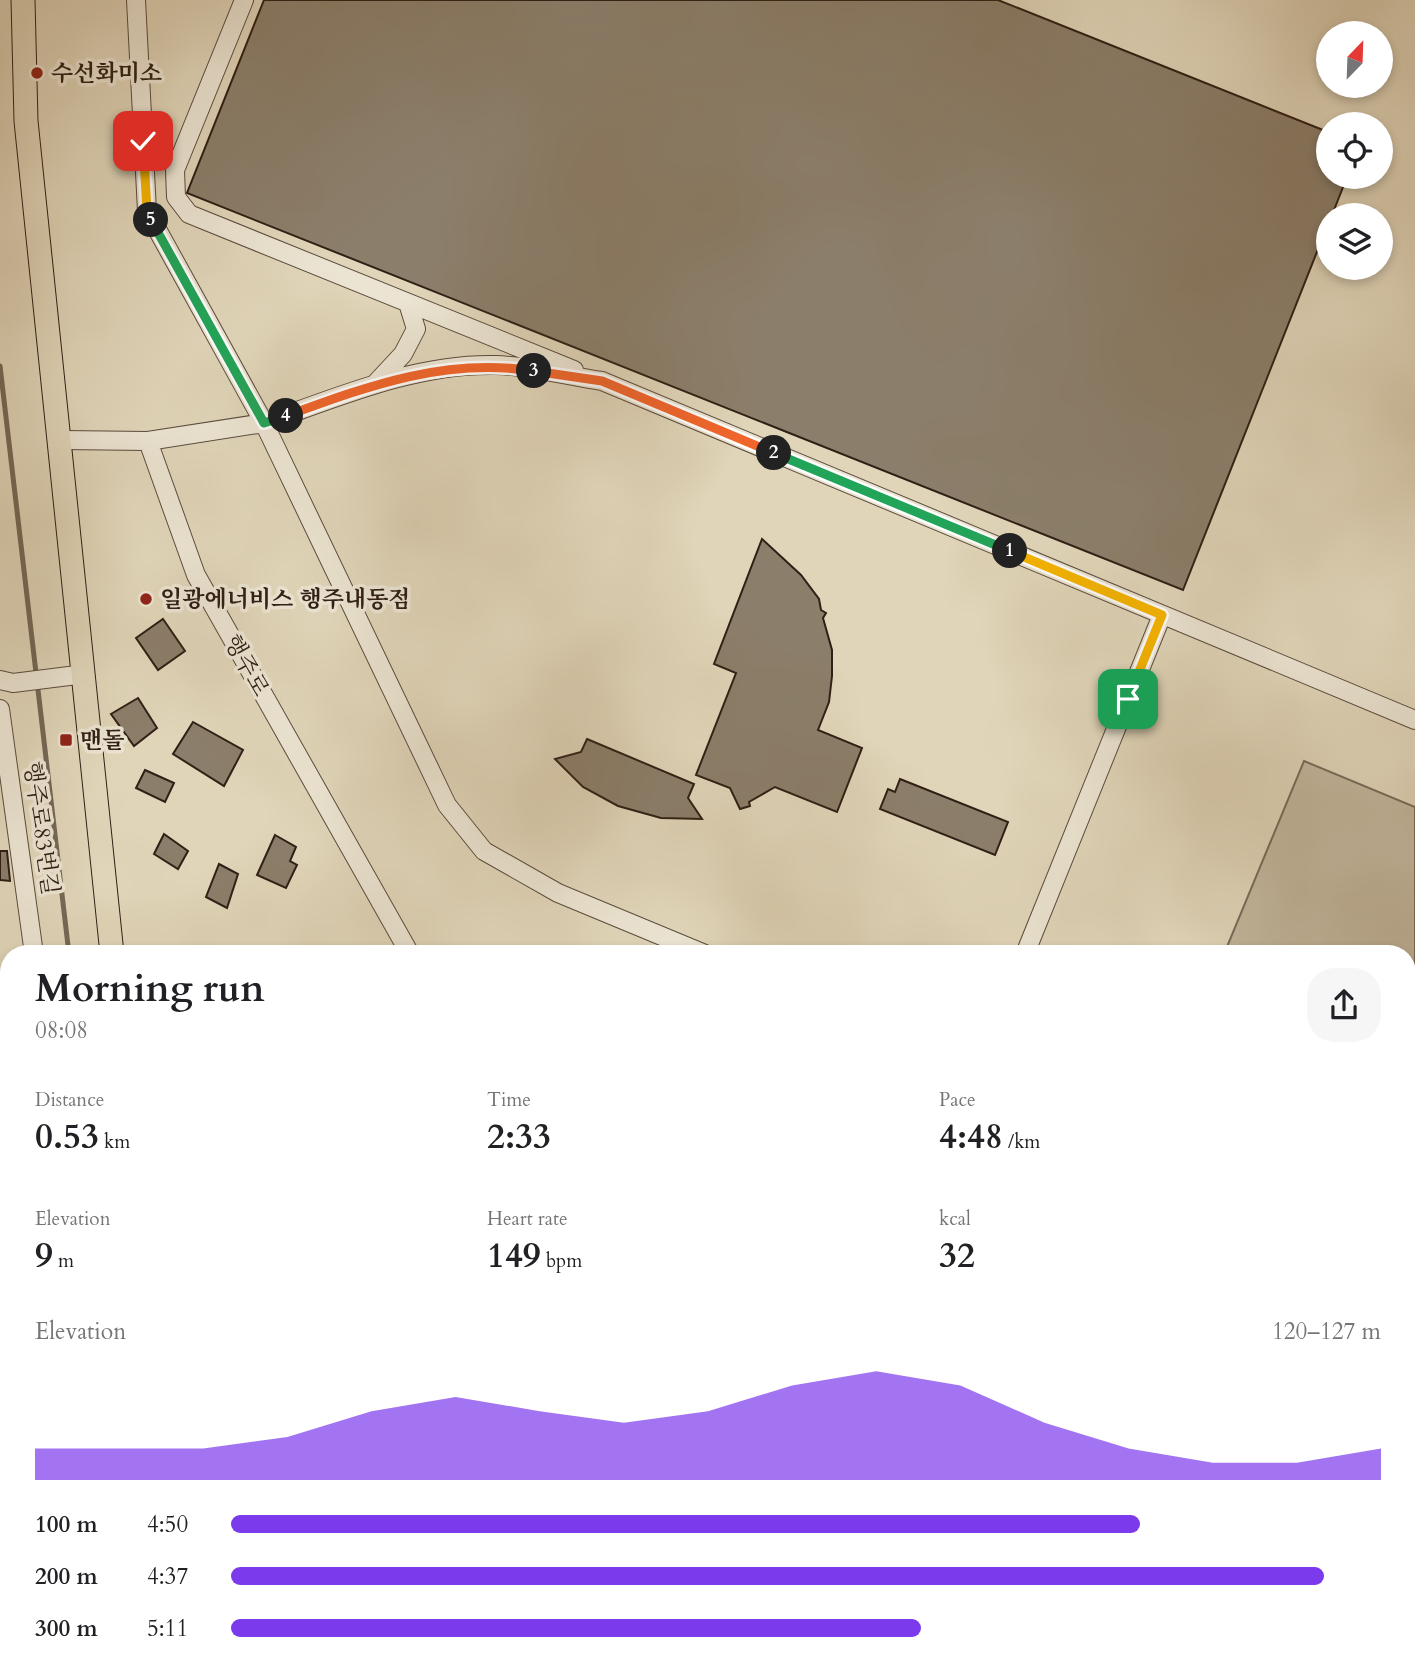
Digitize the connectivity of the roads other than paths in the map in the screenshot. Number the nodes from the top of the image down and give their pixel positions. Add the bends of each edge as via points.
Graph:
1 (23, 0) edge
2 (136, 0) edge
3 (244, 0) edge
4 (408, 303) junction
5 (602, 381) junction
6 (376, 383) junction
7 (264, 423) junction
8 (61, 440) junction
9 (148, 442) junction
10 (1162, 615) junction
11 (74, 676) junction
12 (6, 682) edge
13 (0, 709) edge
14 (1415, 720) edge
15 (33, 945) edge
16 (112, 945) edge
17 (405, 945) edge
18 (683, 945) edge
19 (1029, 945) edge

1 - 8 main road via 26,121
2 - 7 street via 147,211
3 - 4 street via 175,170 176,197 189,214
4 - 5 street
4 - 6 street via 416,329 403,354
5 - 6 street via 496,365
5 - 10 street
6 - 7 street
7 - 9 street
7 - 18 street via 447,805 484,851 558,893
8 - 9 street
8 - 11 main road
9 - 17 street, 행주로 via 196,575
10 - 14 street
10 - 19 street
11 - 12 street
11 - 16 main road
13 - 15 street, 행주로83번길

